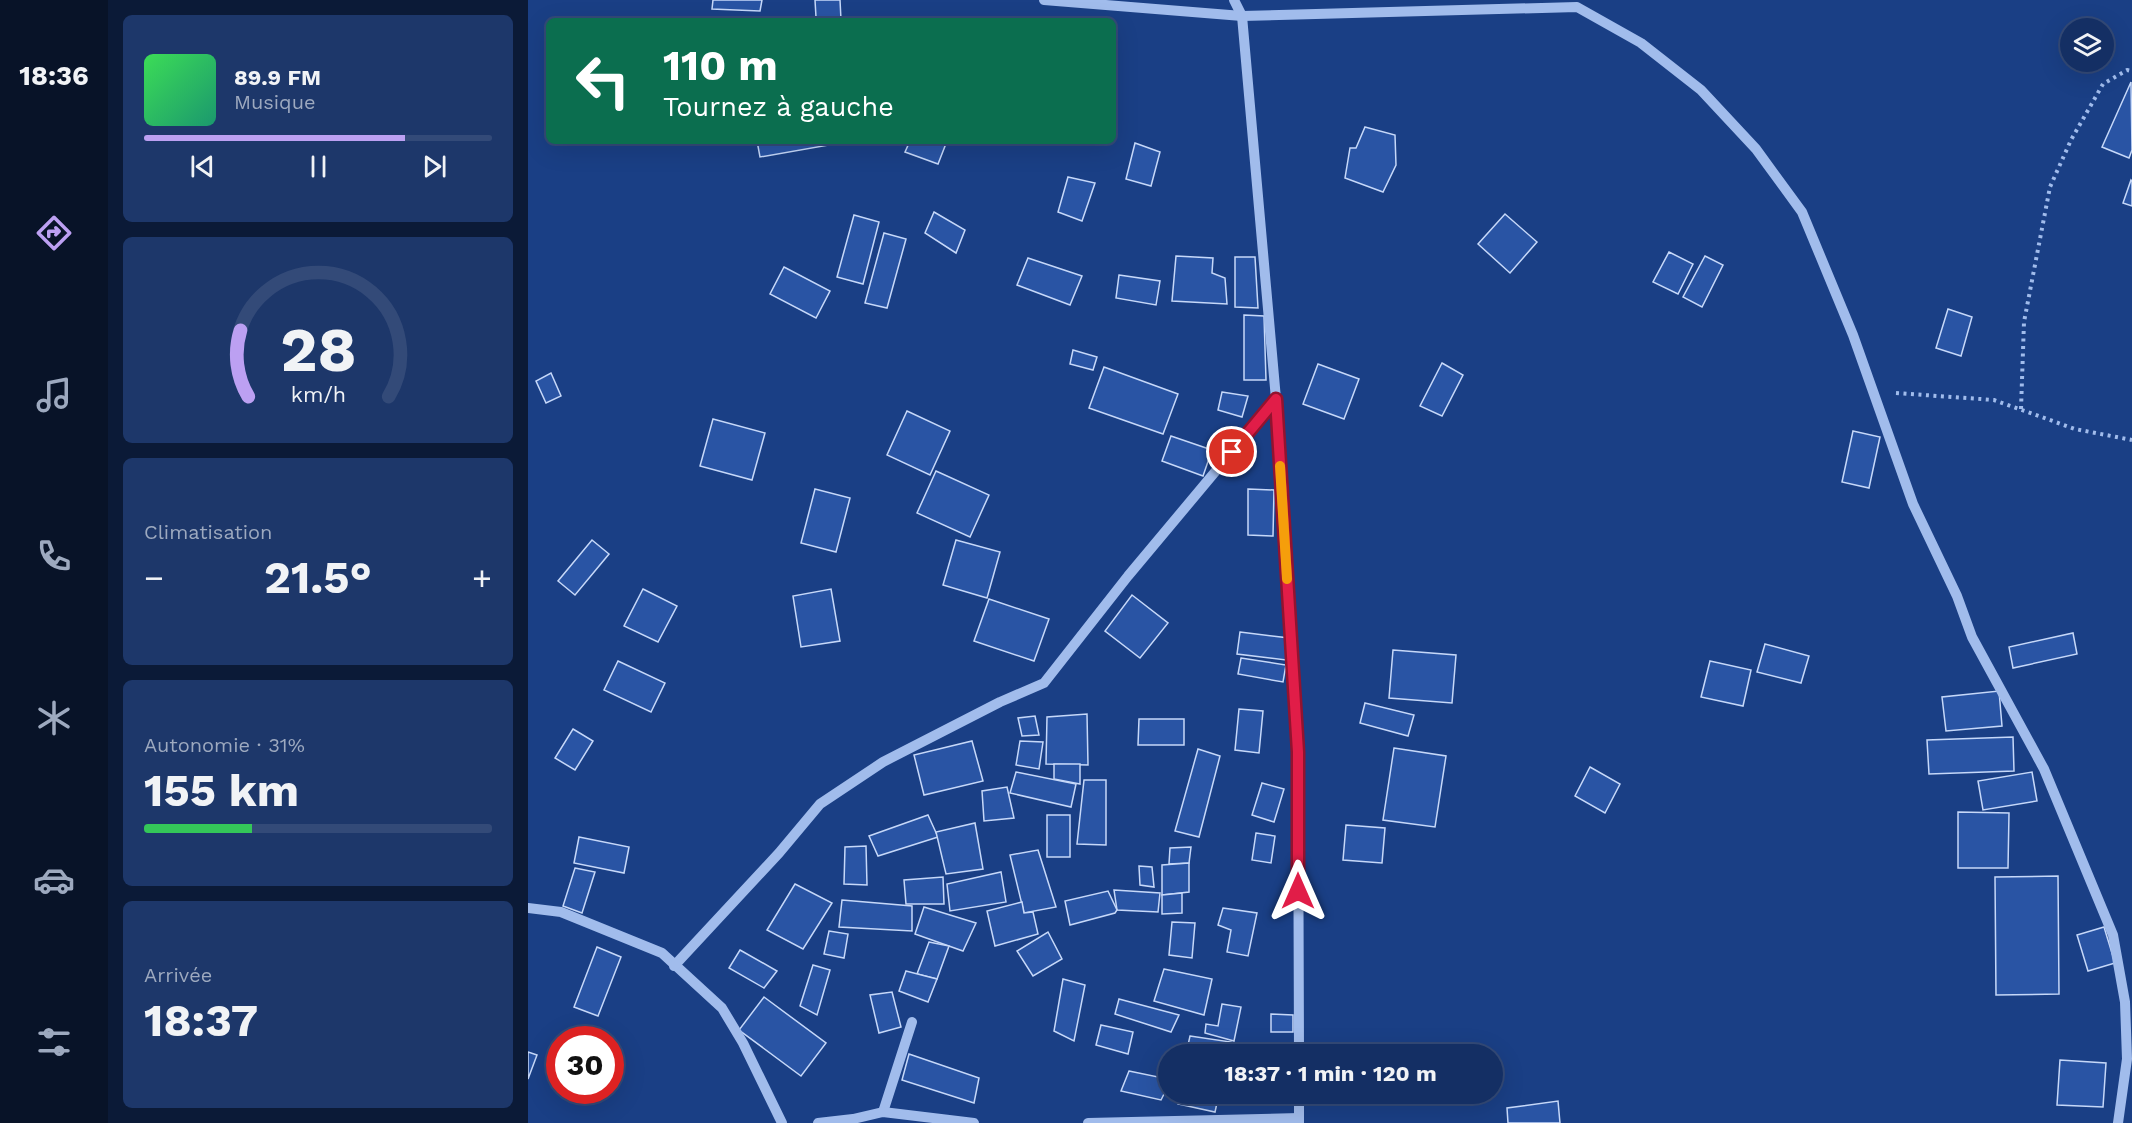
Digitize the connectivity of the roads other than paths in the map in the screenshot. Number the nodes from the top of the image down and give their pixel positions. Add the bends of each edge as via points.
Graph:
1 (1044, 0) edge
2 (1234, 0) edge
3 (1242, 16) junction
4 (1276, 399) junction
5 (528, 908) edge
6 (674, 966) junction
7 (912, 1022) dead end
8 (1299, 1044) edge
9 (2129, 1058) edge
10 (1299, 1104) edge
11 (883, 1112) junction
12 (1299, 1120) edge
13 (782, 1123) edge
14 (818, 1123) edge
15 (974, 1123) edge
16 (1088, 1123) edge
17 (2118, 1123) edge

1 - 3 street
2 - 3 street
3 - 4 street
3 - 9 street via 1576,6 1641,43 1708,99 1756,149 1802,212 1853,335 1913,504 1972,637 2044,769 2113,935 2125,1002
4 - 6 street via 1044,683 884,762 820,804
4 - 8 street via 1298,752
5 - 6 street via 561,912 628,938 662,953
6 - 13 street via 722,1008
7 - 11 street
9 - 17 street
10 - 12 street
11 - 14 street
11 - 15 street
12 - 16 street

